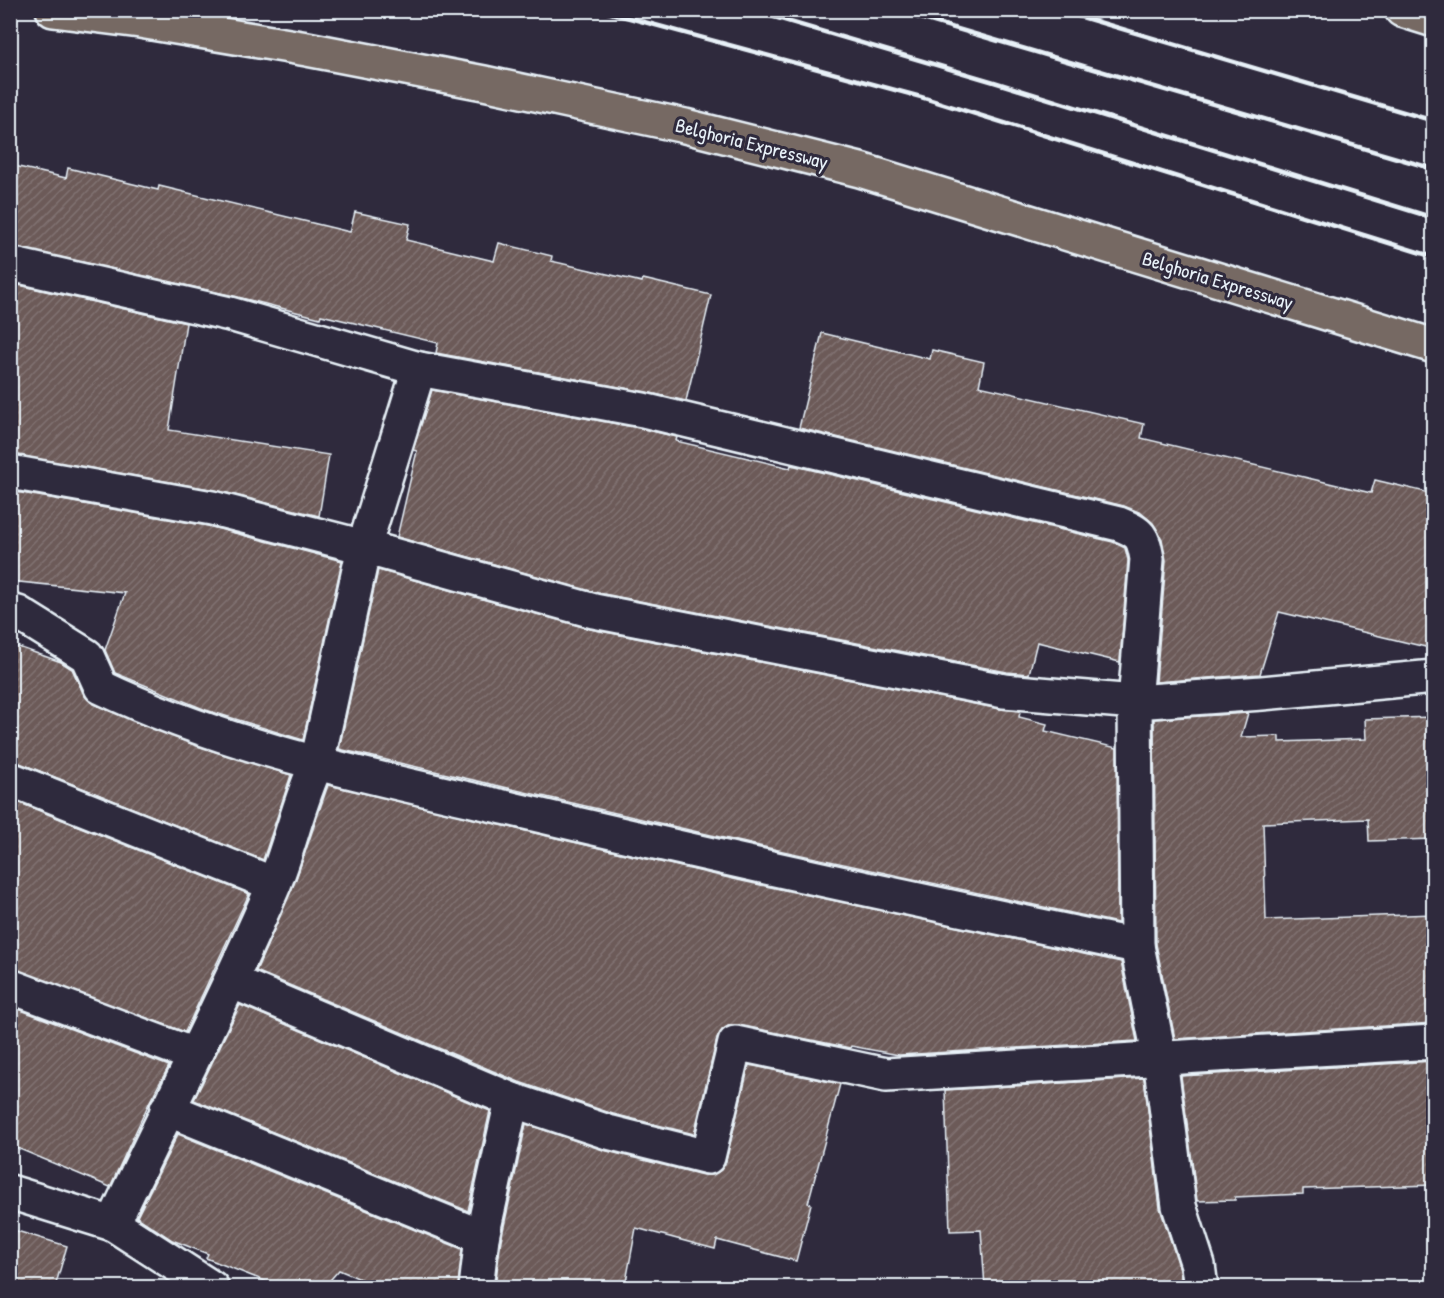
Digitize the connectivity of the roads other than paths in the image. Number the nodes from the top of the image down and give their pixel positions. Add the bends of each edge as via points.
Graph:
1 (53, 10) edge
2 (1402, 10) edge
3 (1434, 20) edge
4 (10, 264) edge
5 (1434, 346) edge
6 (419, 369) junction
7 (10, 472) edge
8 (364, 547) junction
9 (10, 611) edge
10 (1434, 677) edge
11 (1136, 702) junction
12 (317, 764) junction
13 (10, 779) edge
14 (274, 884) junction
15 (1137, 946) junction
16 (231, 981) junction
17 (10, 986) edge
18 (1434, 1042) edge
19 (194, 1055) junction
20 (1160, 1059) junction
21 (512, 1101) junction
22 (167, 1109) junction
23 (10, 1192) edge
24 (113, 1224) junction
25 (482, 1237) junction
26 (212, 1287) edge
27 (476, 1287) edge
28 (1201, 1287) edge

1 - 5 highway, Belghoria Expressway via 307,49 685,126 860,170
2 - 3 highway
4 - 6 street via 230,314
6 - 8 street
6 - 11 street via 643,410 1136,531 1144,540 1147,559
7 - 8 street via 212,508
8 - 11 street via 594,611 1004,691
8 - 12 street
9 - 12 street via 87,657 101,687 191,724
10 - 11 street
11 - 15 street
12 - 14 street
12 - 15 street via 866,890
13 - 14 street
14 - 16 street
15 - 20 street
16 - 19 street
16 - 21 street
17 - 19 street
18 - 20 street
19 - 22 street
20 - 21 street via 886,1075 735,1043 708,1157 608,1132
20 - 28 street via 1179,1206
21 - 25 street
22 - 24 street
22 - 25 street
23 - 24 street
24 - 26 street
25 - 27 street

